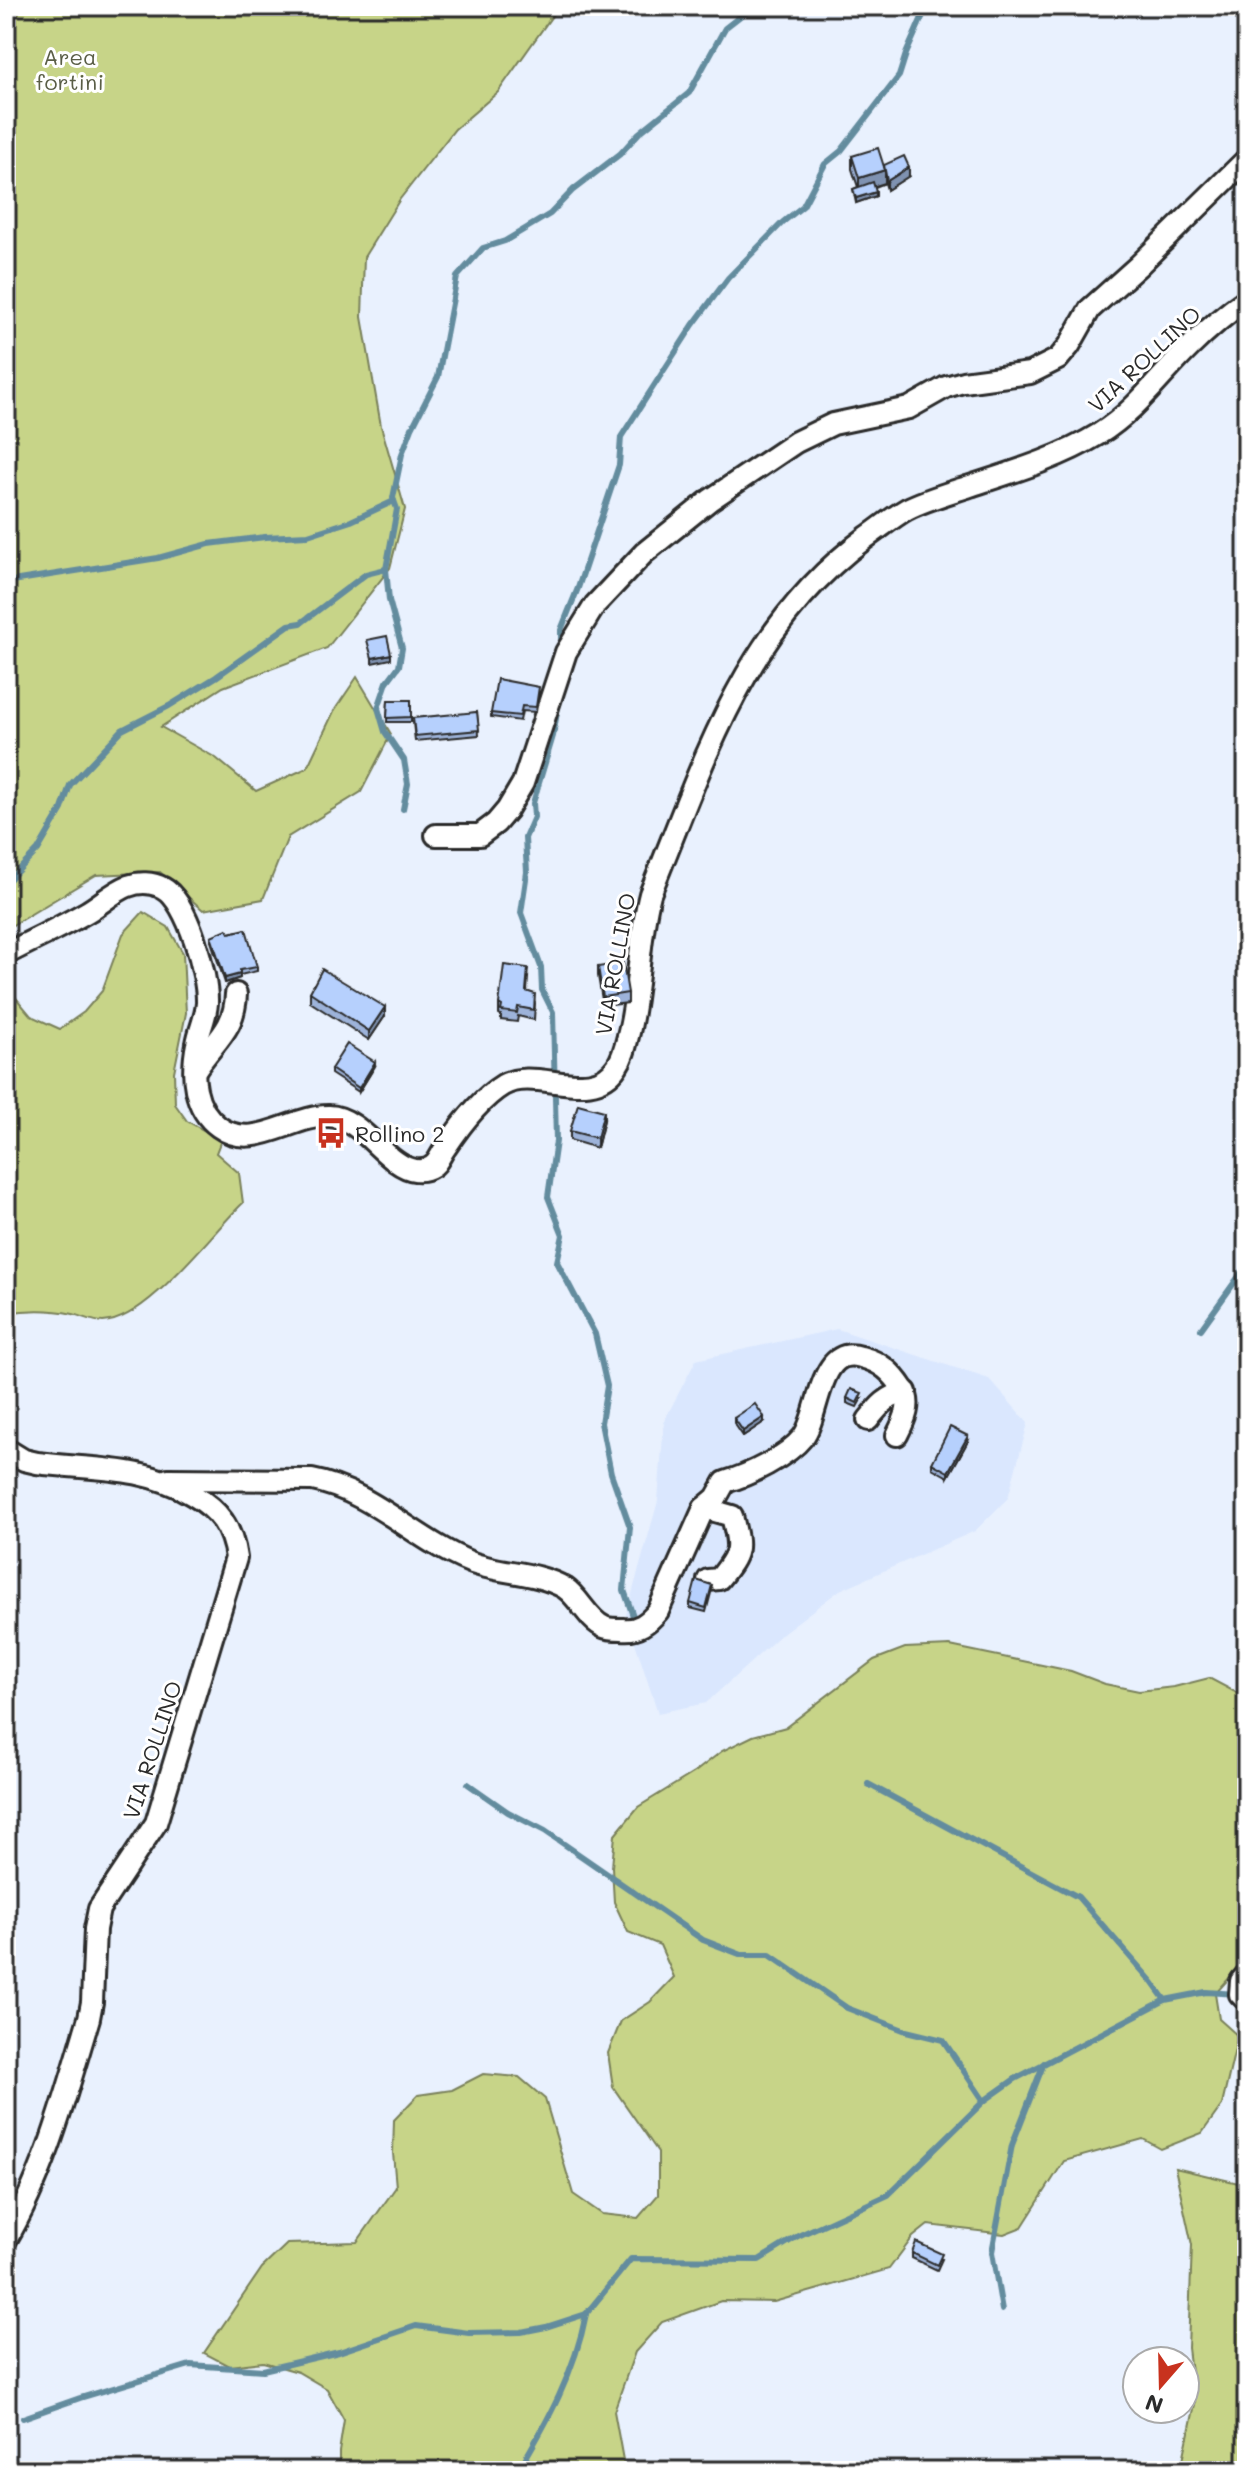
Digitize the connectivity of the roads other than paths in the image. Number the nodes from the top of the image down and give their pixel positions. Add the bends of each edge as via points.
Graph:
1 (1247, 159) edge
2 (1247, 299) edge
3 (436, 835) dead end
4 (6, 954) edge
5 (236, 994) dead end
6 (196, 1069) junction
7 (906, 1392) junction
8 (868, 1420) dead end
9 (897, 1435) dead end
10 (6, 1449) edge
11 (159, 1478) junction
12 (704, 1508) junction
13 (708, 1580) edge
14 (1247, 1974) edge
15 (1247, 2001) edge
16 (6, 2240) edge

1 - 3 street via 1090,309 1058,359 1030,373 946,387 909,408 833,424 796,442 710,500 644,553 595,605 566,652 523,783 507,810 480,835
2 - 6 street, VIA ROLLINO via 1191,345 1135,407 1097,436 910,508 828,569 786,613 730,704 650,894 635,1008 623,1055 607,1077 572,1084 509,1082 472,1113 437,1162 413,1170 334,1116 256,1135 231,1134 202,1109
4 - 6 street, VIA ROLLINO via 126,887 152,883 166,889 186,918 205,984
5 - 6 street via 229,1028
7 - 8 street via 892,1395
7 - 9 street via 907,1414
7 - 12 street, VIA ROLLINO via 882,1363 856,1355 838,1360 826,1373 805,1435 749,1474 725,1482
10 - 11 street, VIA ROLLINO via 37,1463 114,1468
11 - 12 street, VIA ROLLINO via 332,1484 446,1551 566,1588 603,1627 631,1630 658,1611
11 - 16 street, VIA ROLLINO via 205,1502 225,1522 236,1558 156,1823 99,1909 89,2018 37,2181
12 - 13 street via 732,1516 739,1544 719,1579
14 - 15 street via 1240,1994

